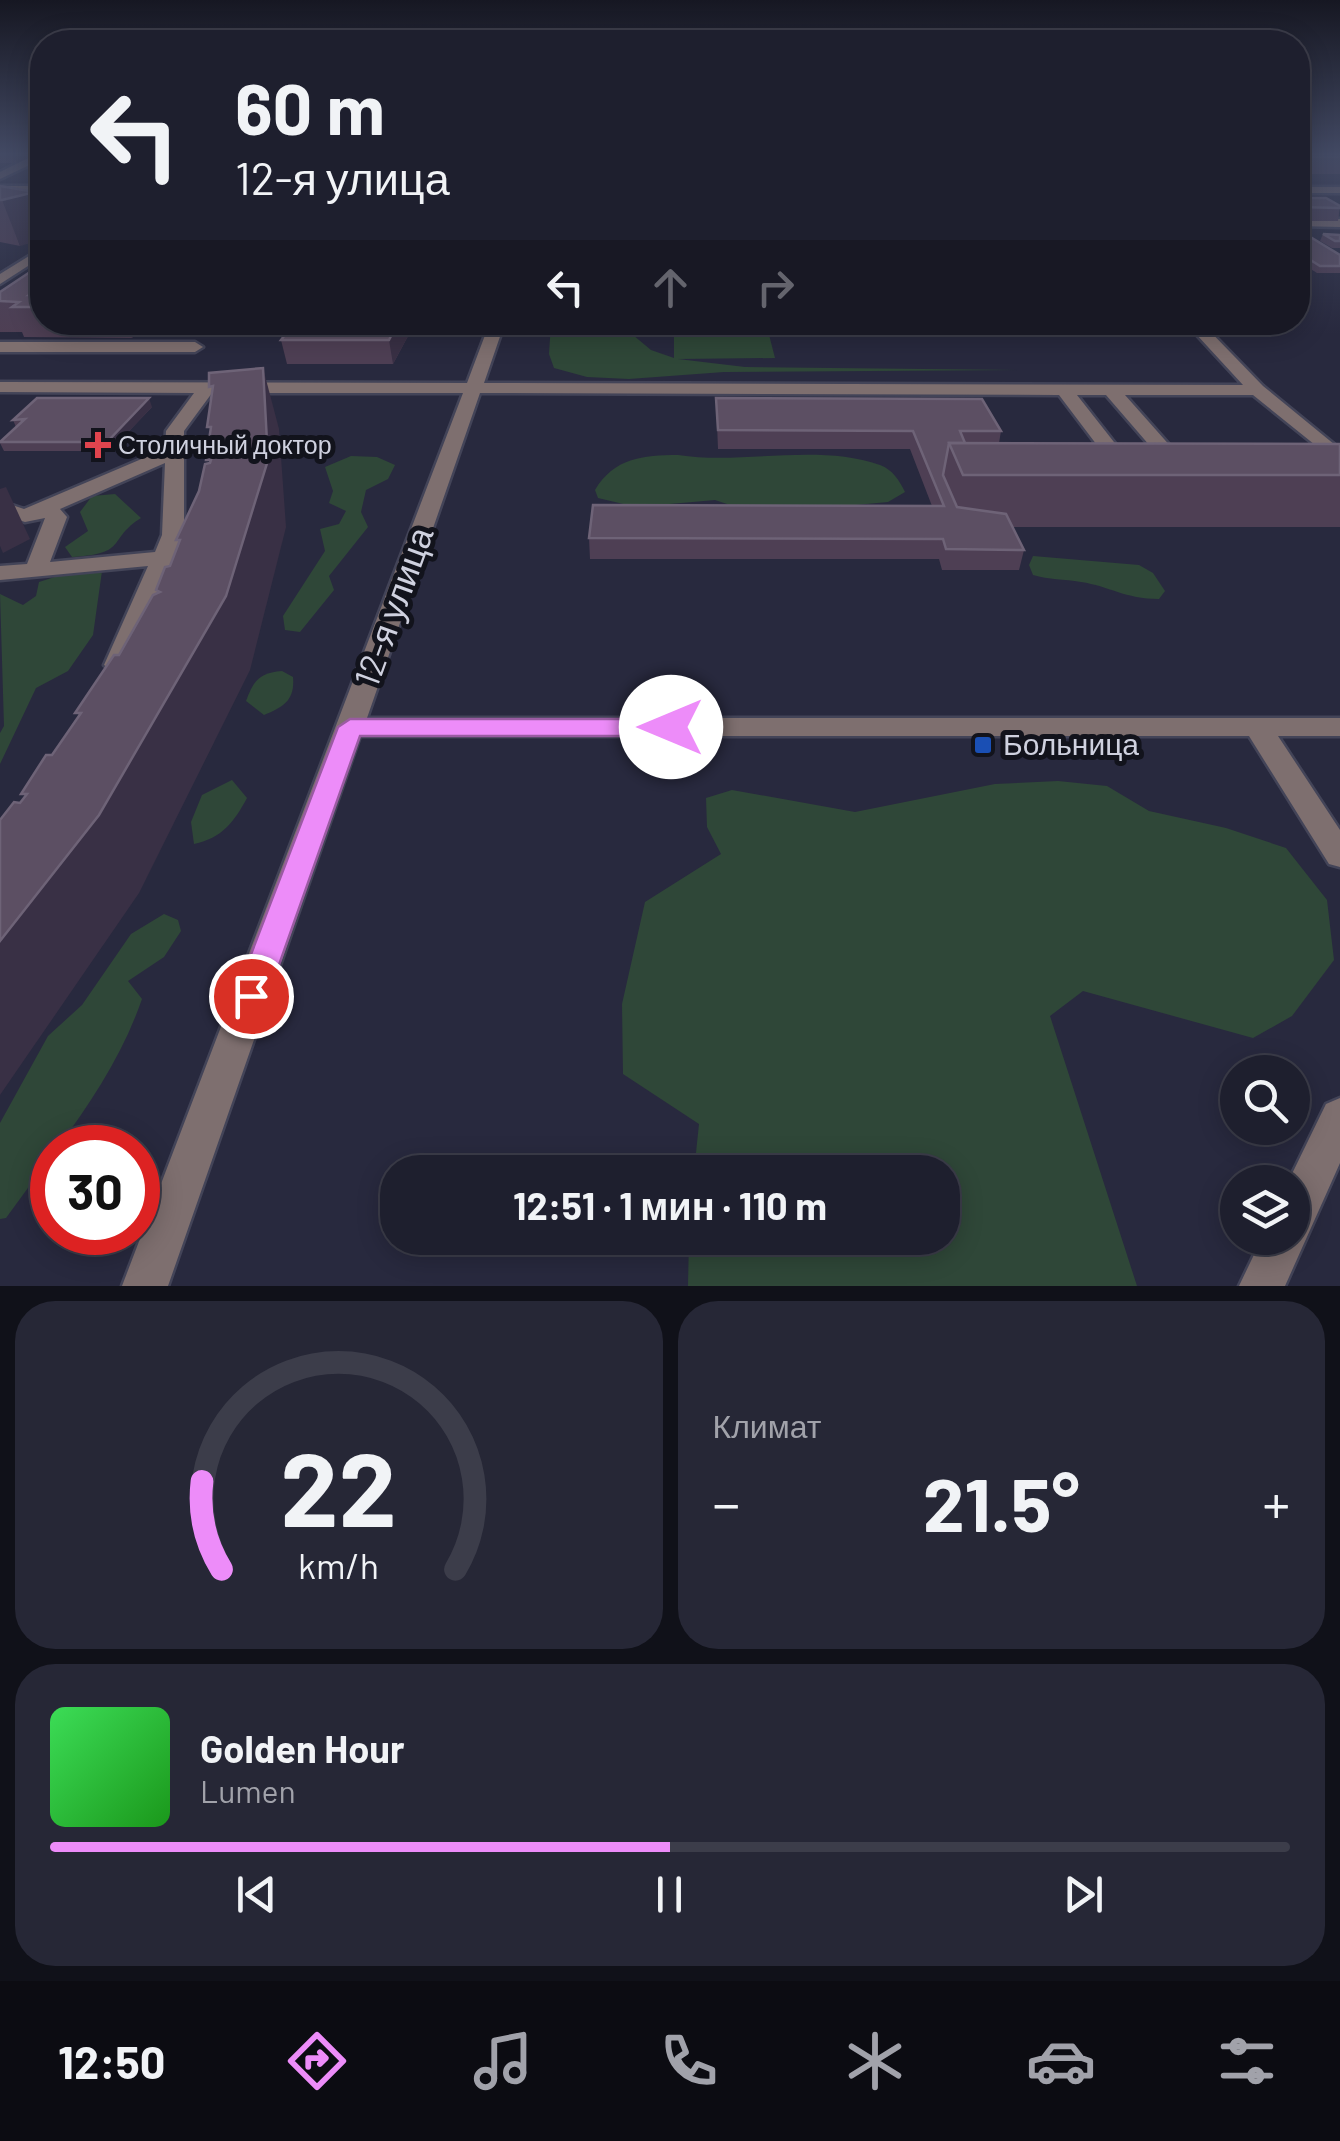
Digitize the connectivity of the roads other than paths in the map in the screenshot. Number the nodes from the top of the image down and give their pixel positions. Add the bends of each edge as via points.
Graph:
1 (1310, 223) edge
2 (1340, 223) edge
3 (1310, 238) edge
4 (1340, 238) edge
5 (30, 261) edge
6 (0, 280) edge
7 (493, 335) edge
8 (1204, 335) edge
9 (194, 346) dead end
10 (0, 347) edge
11 (0, 387) edge
12 (20, 387) junction
13 (207, 387) junction
14 (474, 388) junction
15 (1257, 390) junction
16 (1065, 391) junction
17 (1112, 391) junction
18 (0, 404) edge
19 (175, 452) junction
20 (1298, 456) edge
21 (1337, 458) edge
22 (0, 507) edge
23 (46, 507) junction
24 (164, 558) junction
25 (36, 570) junction
26 (0, 573) edge
27 (104, 688) edge
28 (350, 727) junction
29 (1257, 727) junction
30 (1340, 727) edge
31 (1340, 855) edge
32 (1340, 1118) edge
33 (1310, 1182) edge
34 (1277, 1255) edge
35 (145, 1286) edge
36 (1262, 1286) edge

1 - 2 street
3 - 4 street
5 - 6 street
7 - 14 street, 12-я улица
8 - 15 street
9 - 10 street
11 - 12 street
12 - 13 street
12 - 18 street
13 - 14 street
13 - 19 street via 175,431
14 - 16 street
14 - 28 street, 12-я улица
15 - 17 street
15 - 21 street
16 - 17 street
16 - 17 street via 1116,457 1179,457
19 - 23 street
19 - 24 street via 173,536
20 - 21 street
22 - 23 street via 25,516
23 - 25 street via 56,517
24 - 25 street
24 - 27 street
25 - 26 street
28 - 29 street
28 - 35 street, 12-я улица
29 - 30 street
29 - 31 street
32 - 33 street
34 - 36 street

